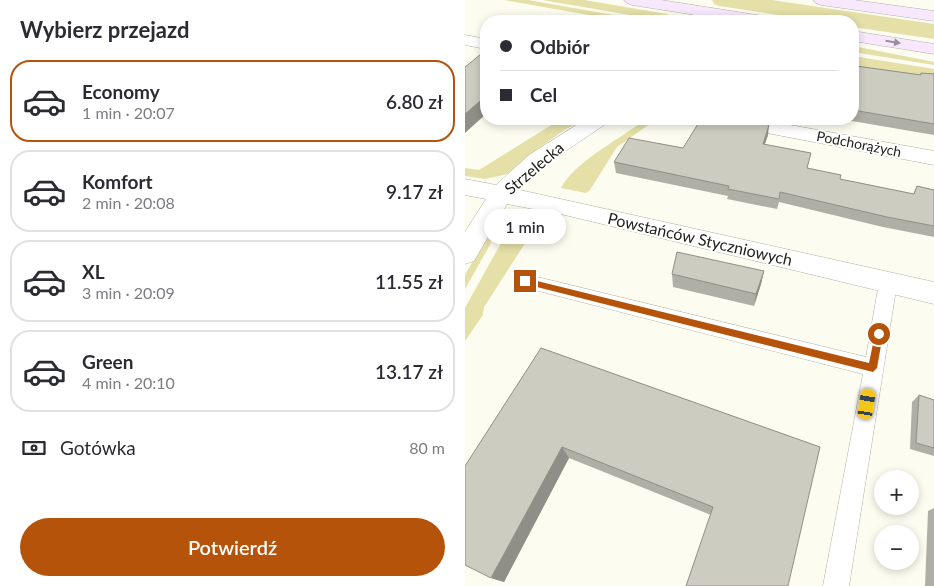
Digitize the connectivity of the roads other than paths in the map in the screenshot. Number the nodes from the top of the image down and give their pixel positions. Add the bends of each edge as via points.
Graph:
1 (632, 0) edge
2 (821, 0) edge
3 (667, 6) joint
4 (689, 13) edge
5 (715, 14) joint
6 (722, 15) edge
7 (934, 16) edge
8 (859, 37) edge
9 (465, 40) edge
10 (480, 43) edge
11 (934, 48) edge
12 (591, 125) edge
13 (757, 125) edge
14 (934, 158) edge
15 (465, 187) edge
16 (501, 194) junction
17 (465, 254) edge
18 (525, 281) dead end
19 (888, 283) junction
20 (934, 293) edge
21 (873, 368) junction
22 (836, 586) edge

1 - 3 main road
2 - 7 main road
3 - 4 street
4 - 5 street
5 - 6 main road
8 -> 11 main road
9 - 10 street
12 - 16 street, Strzelecka via 537,160
13 - 14 street, Podchorążych
15 - 16 street, Powstańców Styczniowych
16 - 17 street, Strzelecka
16 - 19 street, Powstańców Styczniowych
18 - 21 lane
19 - 20 street, Powstańców Styczniowych
19 - 21 lane
21 - 22 lane

